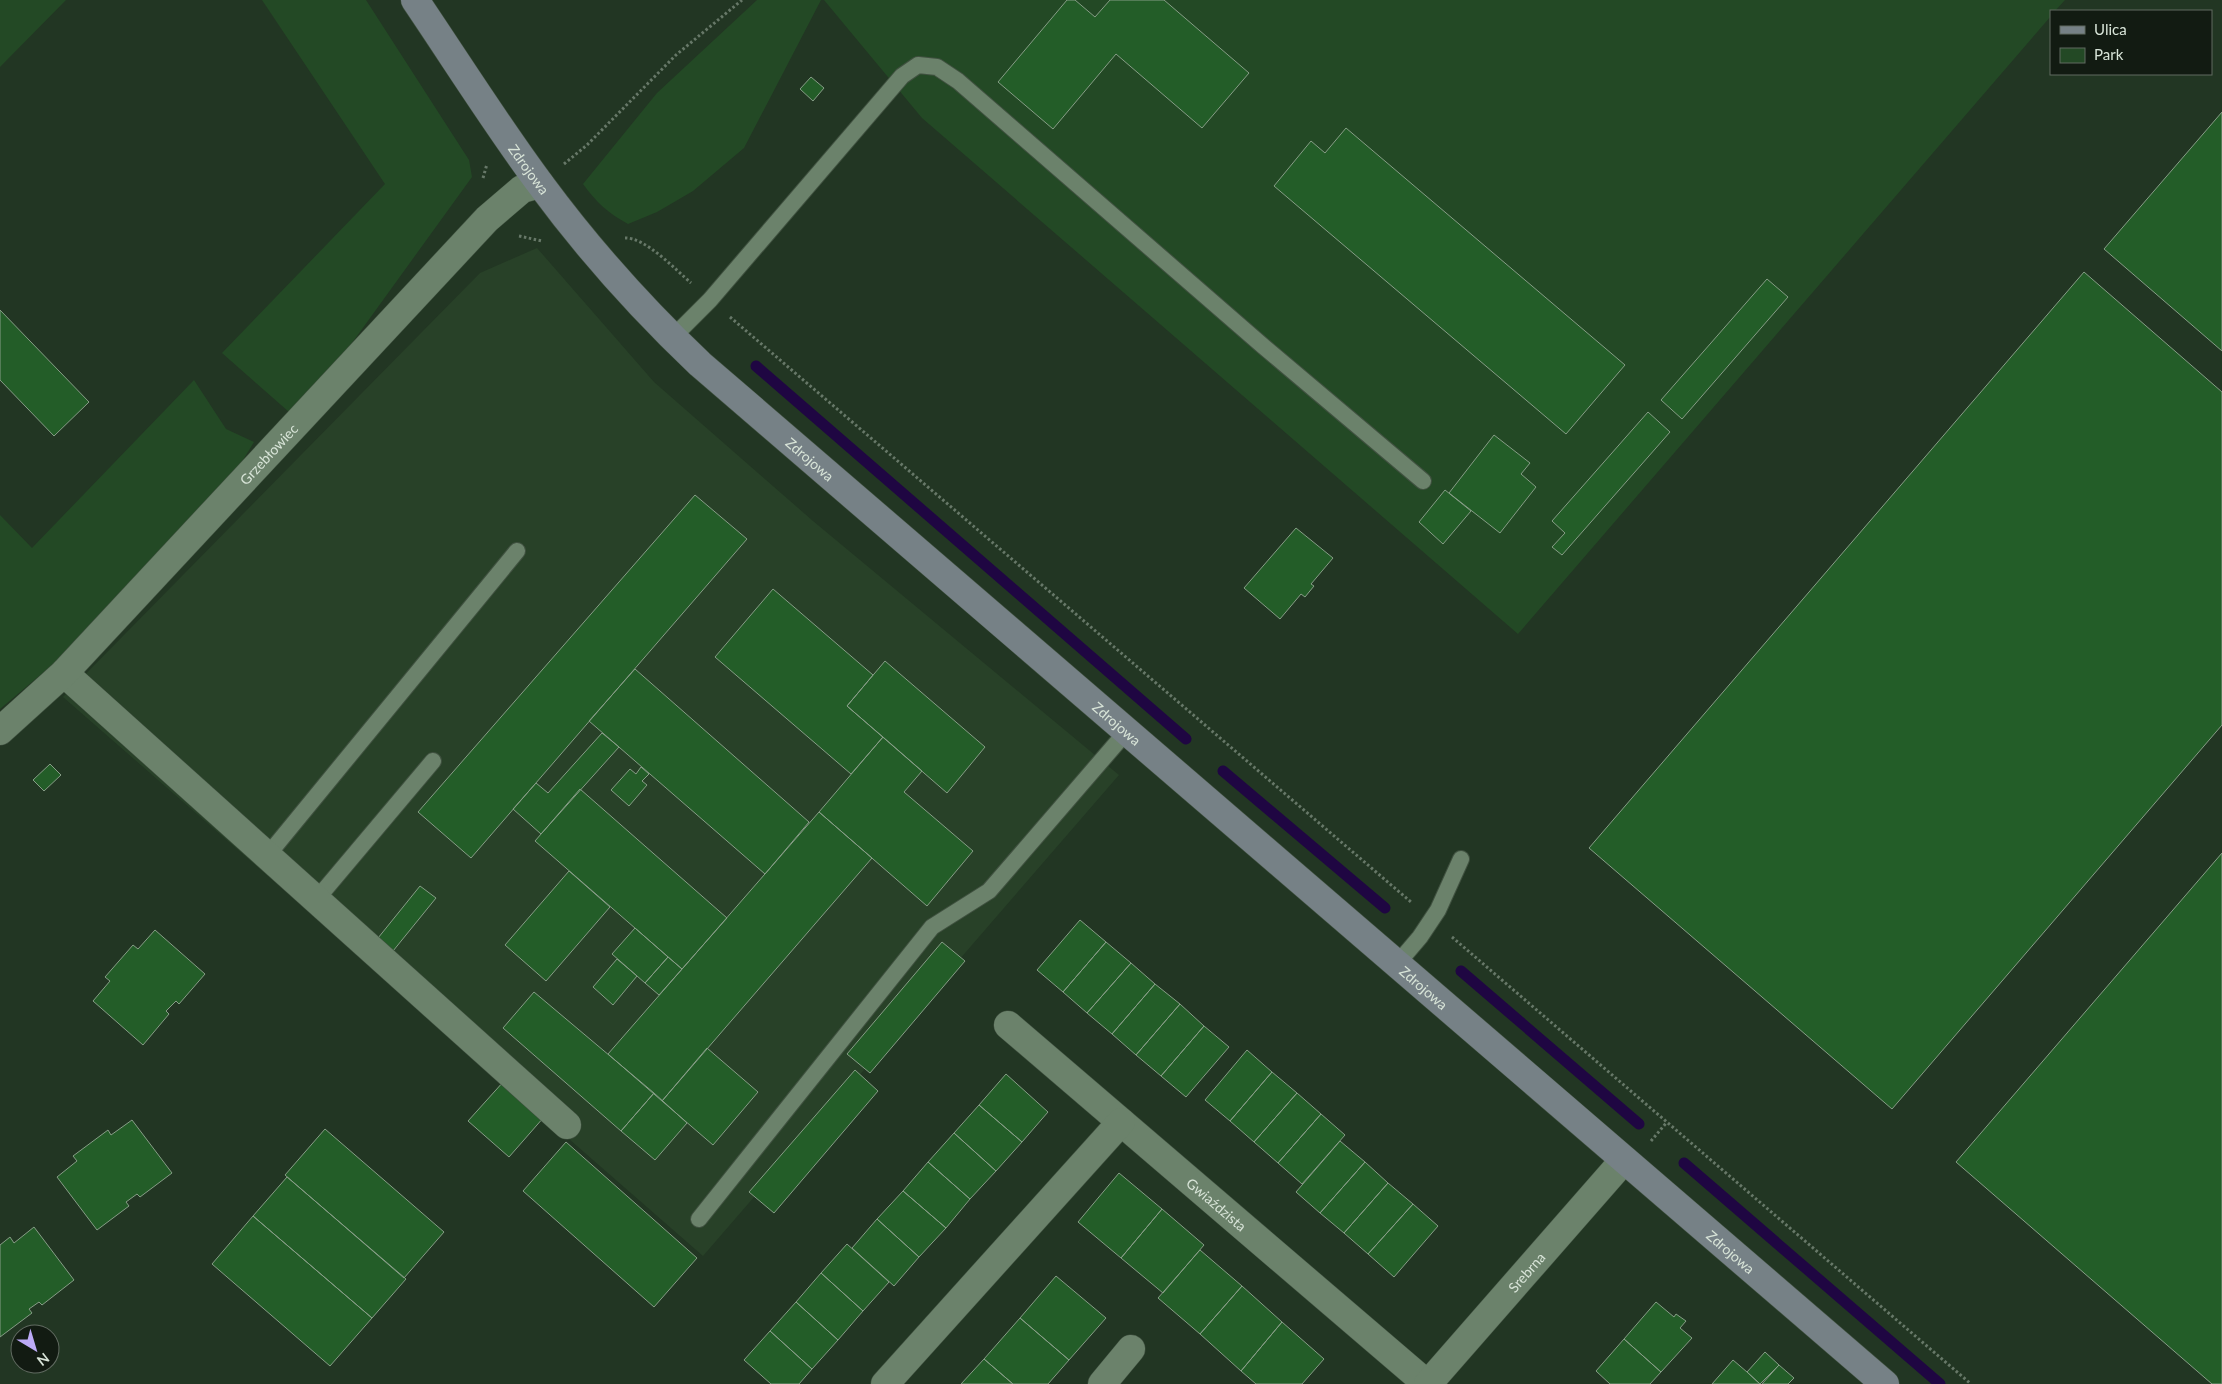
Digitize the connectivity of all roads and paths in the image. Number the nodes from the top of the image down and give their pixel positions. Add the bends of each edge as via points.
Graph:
1 (415, 0) edge
2 (742, 0) edge
3 (540, 184) junction
4 (514, 236) dead end
5 (620, 239) dead end
6 (547, 246) dead end
7 (710, 300) junction
8 (672, 338) junction
9 (1423, 481) dead end
10 (517, 551) dead end
11 (64, 673) junction
12 (0, 731) edge
13 (1127, 732) junction
14 (433, 761) dead end
15 (267, 856) junction
16 (1461, 859) dead end
17 (316, 900) junction
18 (1432, 920) junction
19 (1397, 964) junction
20 (1008, 1024) dead end
21 (1121, 1122) junction
22 (566, 1125) dead end
23 (1624, 1160) junction
24 (699, 1218) dead end
25 (1131, 1349) dead end
26 (885, 1384) edge
27 (1102, 1384) edge
28 (1427, 1384) edge
29 (1885, 1384) edge
30 (1970, 1384) edge

1 - 3 street, Zdrojowa
2 - 3 path via 676,54 587,145
3 - 8 street, Zdrojowa via 597,257
3 - 11 street, Grzebłowiec via 522,188 487,219
4 - 6 path via 530,237
5 - 7 path via 633,238 644,243
7 - 8 lane
7 - 9 lane via 902,76 918,65 937,67 966,87 1262,346
7 - 18 path
8 - 13 street, Zdrojowa
10 - 15 lane
11 - 12 street, Grzebłowiec
11 - 15 street
13 - 19 street, Zdrojowa
13 - 24 lane via 989,891 932,927
14 - 17 lane
15 - 17 street
16 - 18 lane
17 - 22 street
18 - 19 lane
18 - 30 path
19 - 23 street, Zdrojowa
20 - 21 street, Gwiaździsta
21 - 26 street
21 - 28 street, Gwiaździsta
23 - 28 street, Srebrna
23 - 29 street, Zdrojowa
25 - 27 street

